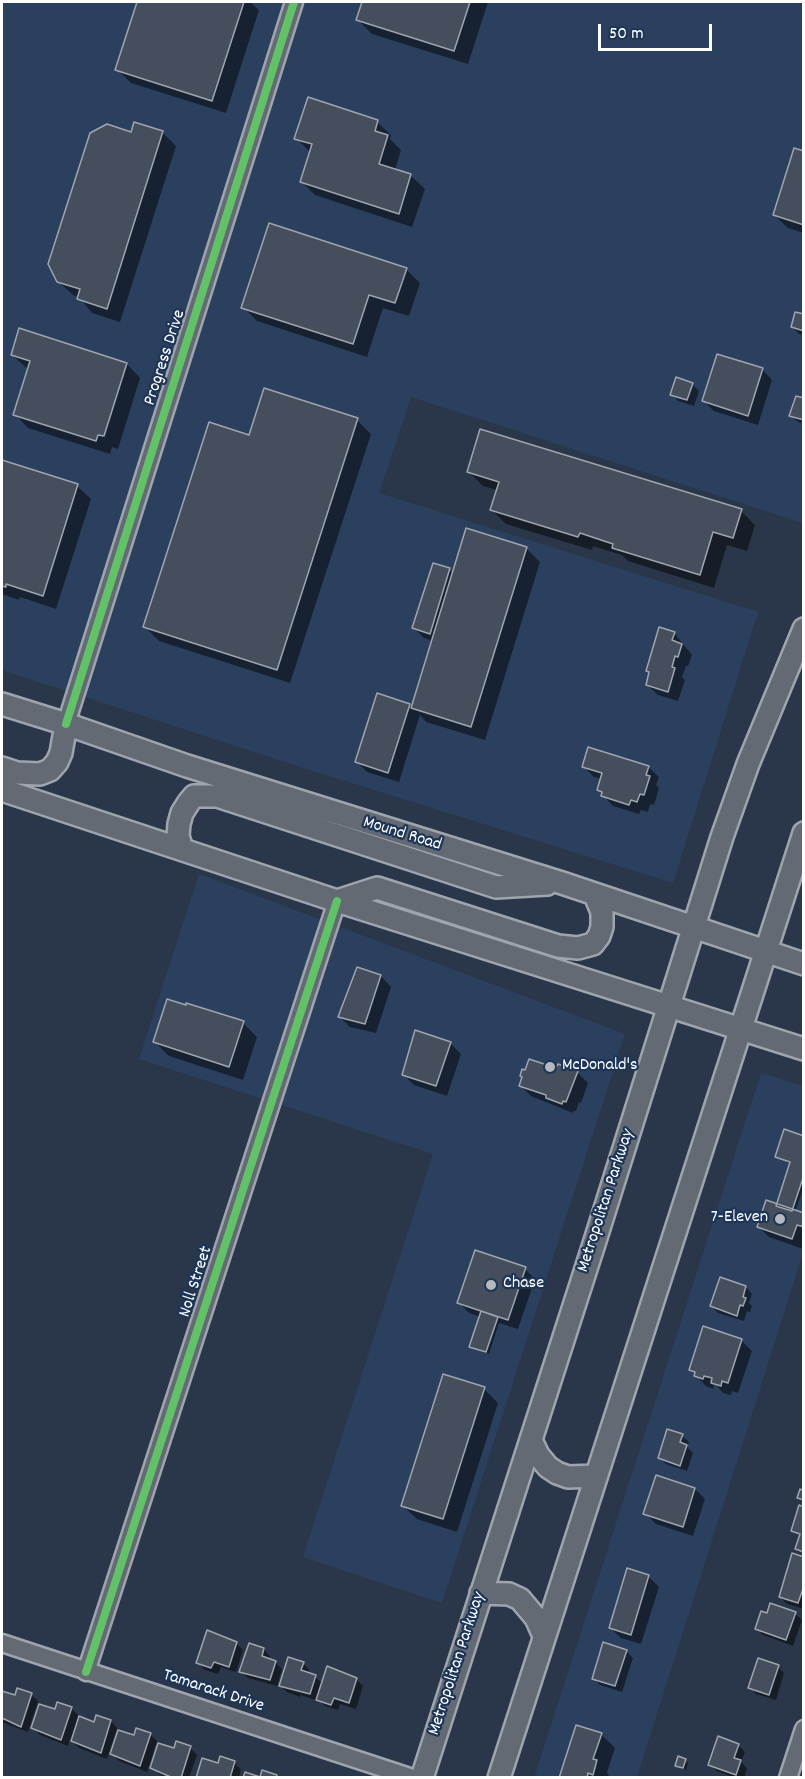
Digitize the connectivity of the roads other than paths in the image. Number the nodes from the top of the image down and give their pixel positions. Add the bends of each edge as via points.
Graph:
1 (294, 2) edge
2 (803, 631) edge
3 (2, 704) edge
4 (66, 724) junction
5 (2, 768) edge
6 (2, 790) edge
7 (804, 833) edge
8 (182, 849) junction
9 (562, 883) junction
10 (595, 895) junction
11 (337, 901) junction
12 (693, 927) junction
13 (765, 951) junction
14 (804, 964) edge
15 (669, 1007) junction
16 (740, 1030) junction
17 (804, 1049) edge
18 (531, 1440) junction
19 (596, 1476) junction
20 (481, 1593) junction
21 (544, 1636) junction
22 (2, 1643) edge
23 (86, 1672) junction
24 (804, 1729) edge
25 (413, 1778) edge
26 (422, 1778) edge
27 (499, 1778) edge
28 (788, 1778) edge

1 - 4 street, Progress Drive
2 - 12 main road, Metropolitan Parkway via 748,764
3 - 4 main road, Mound Road
4 - 5 main road via 61,753 50,770 40,774
4 - 9 main road, Mound Road via 315,808
6 - 8 main road
7 - 13 main road
8 - 9 main road via 178,836 182,813 194,796 217,796 496,887
8 - 11 main road
9 - 10 main road, Mound Road
10 - 11 main road via 602,912 602,927 593,944 578,948 558,946 377,888
10 - 12 main road, Mound Road
11 - 15 main road
11 - 23 street, Noll Street
12 - 13 main road, Mound Road
12 - 15 main road, Metropolitan Parkway
13 - 14 main road, Mound Road
13 - 16 main road
15 - 16 main road
15 - 18 main road, Metropolitan Parkway
16 - 17 main road
16 - 19 main road
18 - 19 main road via 538,1455 557,1473
18 - 20 main road, Metropolitan Parkway
19 - 21 main road
20 - 21 main road via 508,1594 520,1599 536,1618
20 - 26 main road, Metropolitan Parkway
21 - 27 main road
22 - 23 street, Tamarack Drive
23 - 25 street, Tamarack Drive
24 - 28 street

